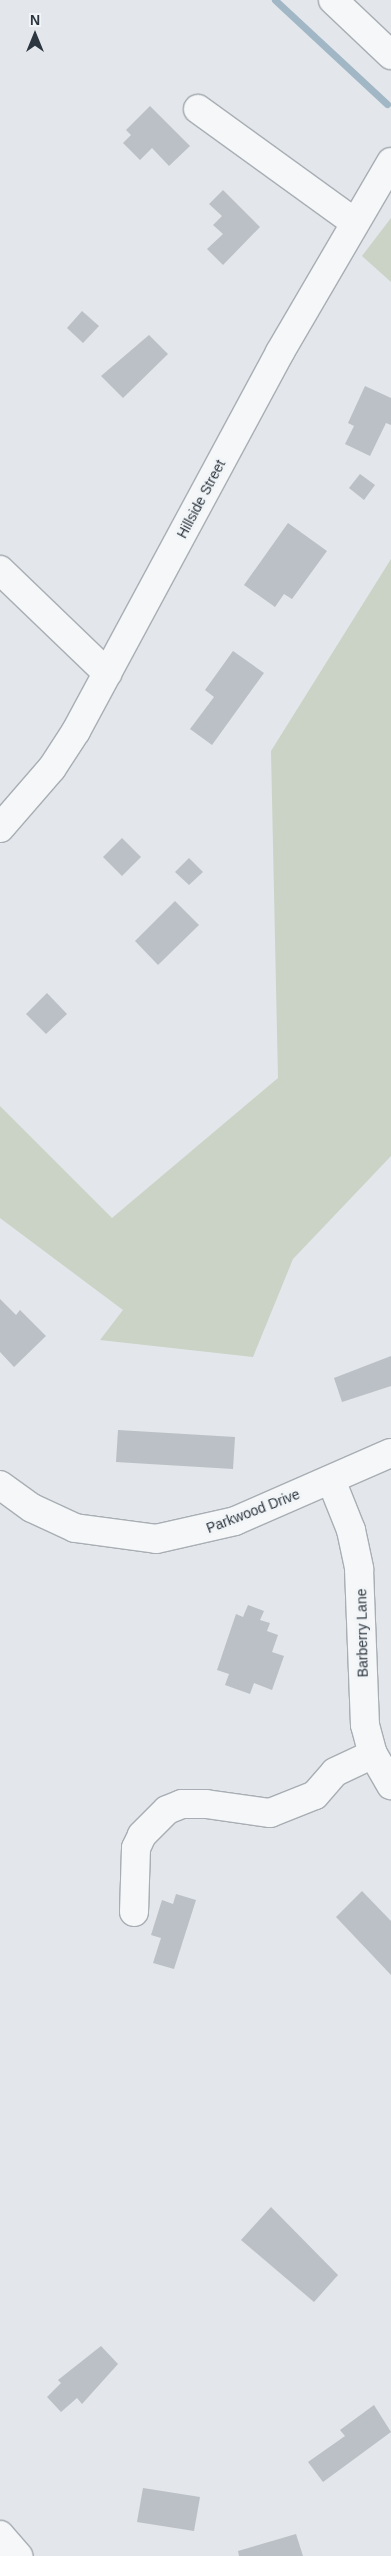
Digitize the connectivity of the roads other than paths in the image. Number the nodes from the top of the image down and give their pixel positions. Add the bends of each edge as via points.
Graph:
1 (334, 0) edge
2 (391, 55) edge
3 (198, 109) dead end
4 (391, 162) edge
5 (354, 222) junction
6 (0, 570) edge
7 (107, 673) junction
8 (0, 828) edge
9 (391, 1453) edge
10 (331, 1480) junction
11 (0, 1485) edge
12 (373, 1754) junction
13 (391, 1785) edge
14 (134, 1912) dead end
15 (0, 2534) edge
16 (18, 2556) edge

1 - 2 street
3 - 5 street
4 - 5 street, Hillside Street
5 - 7 street, Hillside Street
6 - 7 street
7 - 8 street, Hillside Street via 52,768
9 - 10 street, Parkwood Drive
10 - 11 street, Parkwood Drive via 229,1523 156,1539 75,1528 32,1508
10 - 12 street, Barberry Lane via 356,1548 362,1593 363,1708
12 - 13 street, Barberry Lane
12 - 14 street via 335,1772 315,1794 277,1811 182,1804 167,1810 142,1835 136,1848
15 - 16 street

